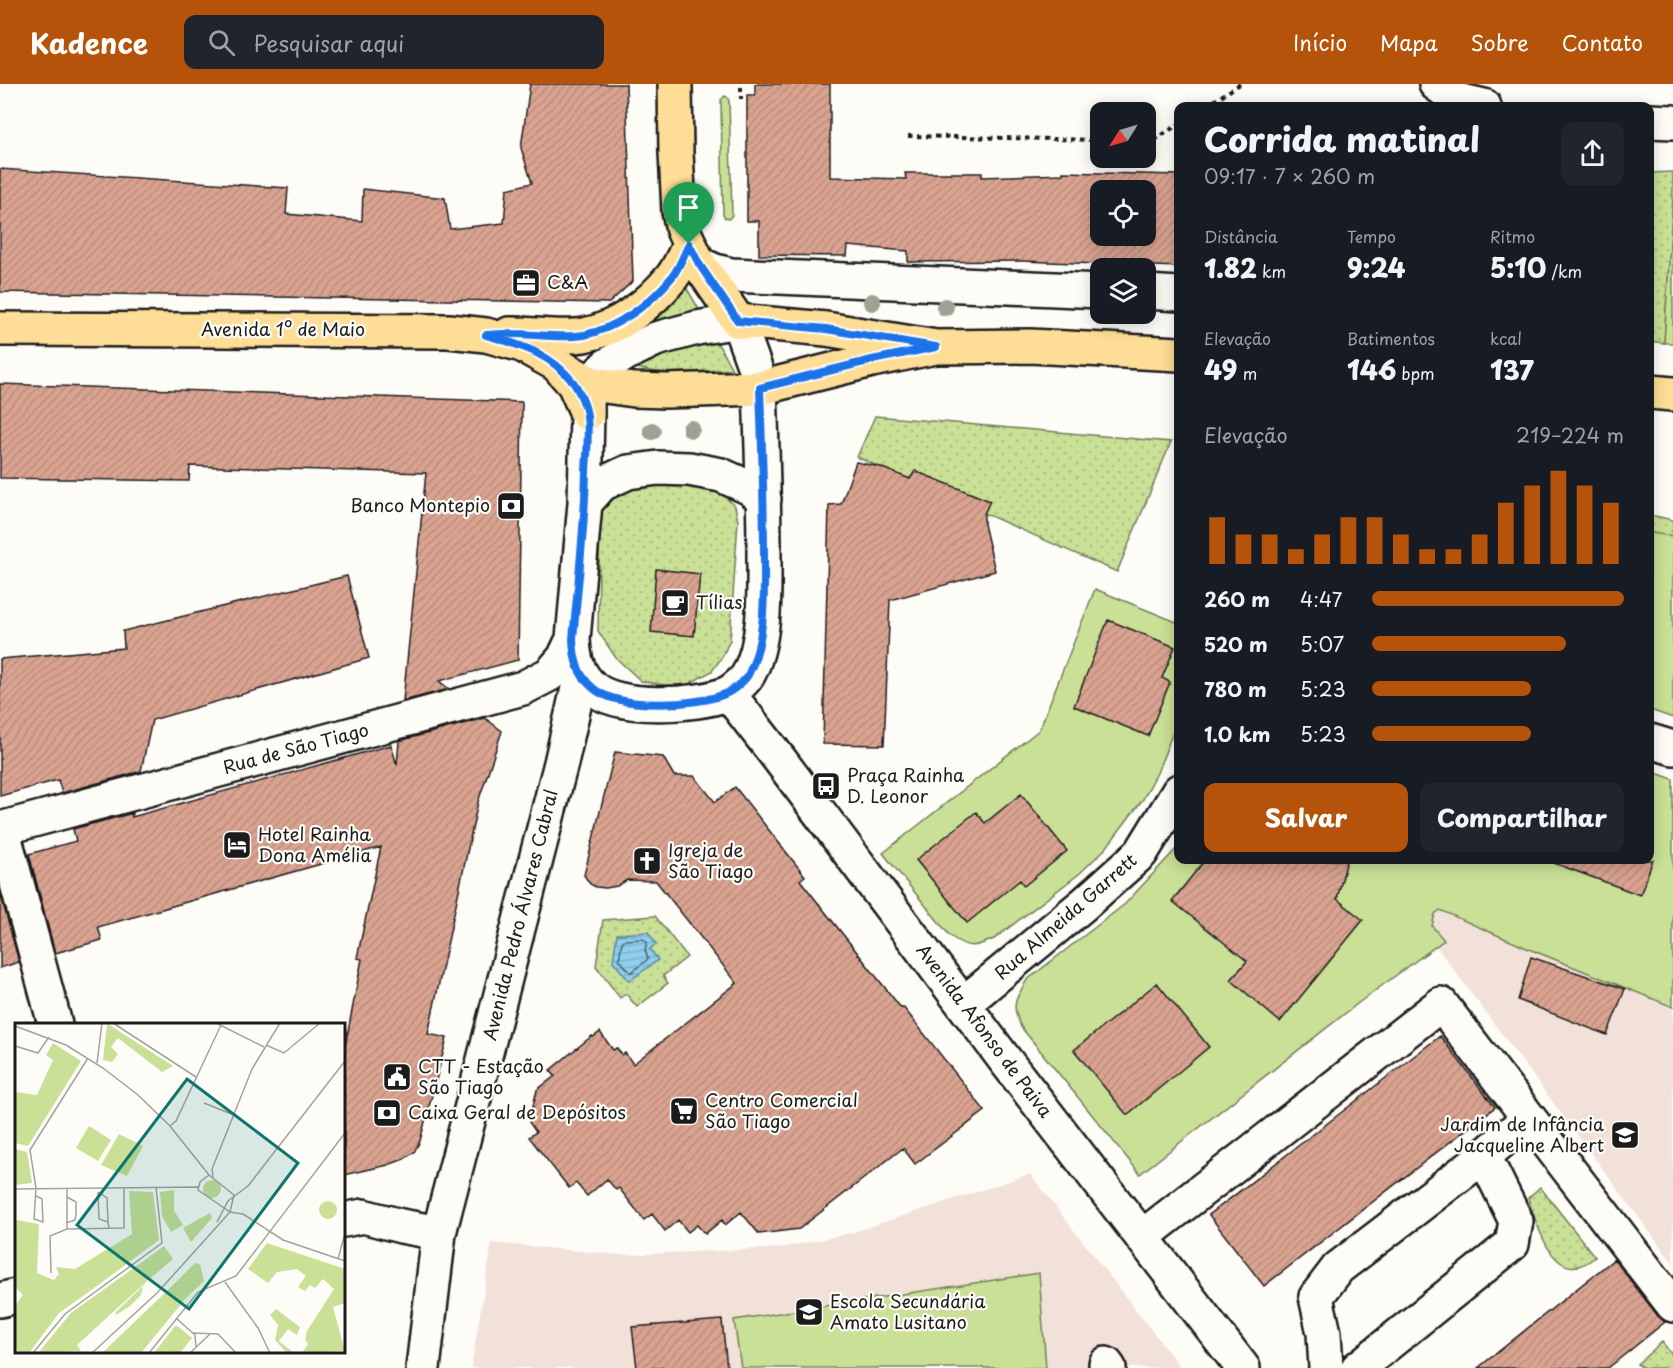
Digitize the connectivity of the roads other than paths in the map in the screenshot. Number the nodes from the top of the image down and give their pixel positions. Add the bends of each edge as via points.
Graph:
1 (675, 84) edge
2 (1436, 84) edge
3 (1467, 102) edge
4 (1654, 121) edge
5 (1673, 122) edge
6 (694, 254) junction
7 (1090, 291) edge
8 (1156, 293) edge
9 (1174, 294) edge
10 (738, 321) junction
11 (0, 329) edge
12 (486, 335) junction
13 (936, 347) junction
14 (1174, 354) edge
15 (760, 388) junction
16 (1654, 392) edge
17 (1673, 394) edge
18 (588, 398) junction
19 (764, 499) junction
20 (585, 503) junction
21 (573, 639) junction
22 (581, 675) junction
23 (728, 693) junction
24 (1654, 742) edge
25 (1673, 748) edge
26 (1174, 799) edge
27 (1, 829) edge
28 (963, 1003) junction
29 (55, 1023) edge
30 (1529, 1118) junction
31 (1484, 1156) junction
32 (345, 1220) edge
33 (439, 1233) junction
34 (1142, 1237) junction
35 (15, 1296) edge
36 (0, 1300) edge
37 (1673, 1305) edge
38 (423, 1368) edge
39 (1243, 1368) edge
40 (1326, 1368) edge
41 (1358, 1368) edge

1 - 6 main road via 679,212
2 - 3 street
4 - 5 street
6 - 7 street via 715,271 731,275
6 - 10 main road
6 - 12 main road via 643,306 606,328 583,335
8 - 9 street
10 - 13 main road via 826,329
10 - 15 street
10 - 18 street via 656,339 626,354 606,366
11 - 12 main road, Avenida 1º de Maio via 449,331
12 - 18 main road, Avenida 1º de Maio via 522,345 543,356
13 - 14 main road via 1030,346
13 - 15 main road, Avenida 1º de Maio
15 - 18 main road, Avenida 1º de Maio via 666,391 604,386
15 - 19 street
16 - 17 main road
18 - 20 street
19 - 20 street via 721,475 658,468 628,472 602,484
19 - 23 street via 764,603 759,645 748,675
20 - 21 street
21 - 22 street
21 - 27 street, Rua de São Tiago via 550,674 524,688
22 - 23 street via 608,697 640,703 701,701
22 - 33 street, Avenida Pedro Álvares Cabral
23 - 28 street, Avenida Afonso de Paiva
24 - 25 street
26 - 28 street, Rua Almeida Garrett via 1142,853
27 - 29 street
28 - 34 street, Avenida Afonso de Paiva
30 - 31 street
30 - 34 street via 1441,1005
30 - 37 street
31 - 40 street via 1338,1268 1316,1297
31 - 41 street via 1516,1221 1512,1244
32 - 33 street via 363,1216
33 - 38 street, Avenida Pedro Álvares Cabral
34 - 39 street, Avenida Afonso de Paiva
35 - 36 street

